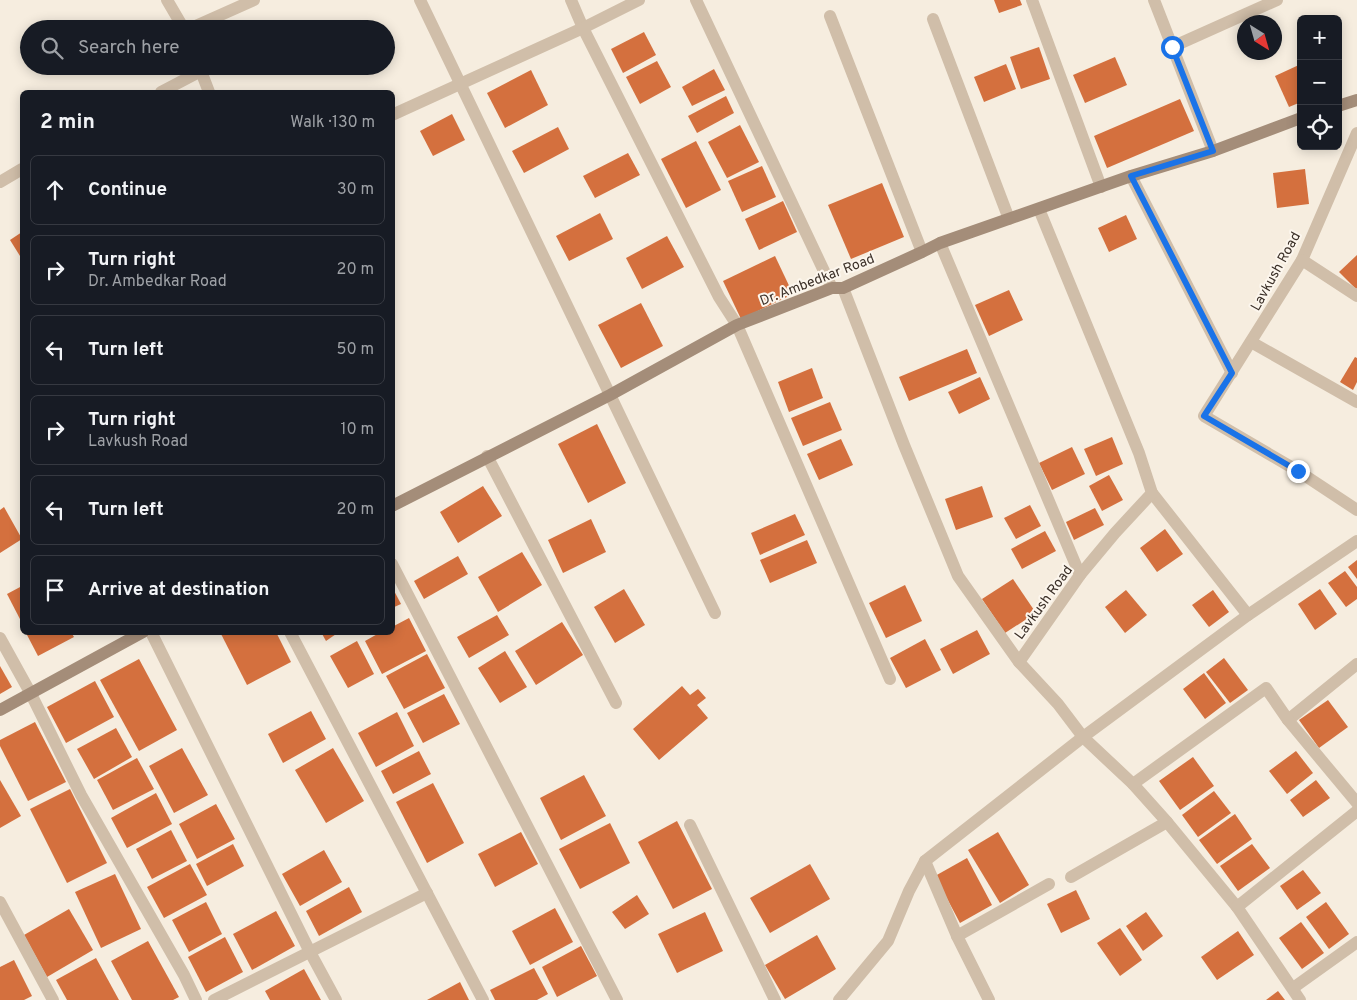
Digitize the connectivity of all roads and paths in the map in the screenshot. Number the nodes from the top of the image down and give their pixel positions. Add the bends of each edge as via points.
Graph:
1 (167, 0) edge
2 (254, 0) edge
3 (420, 0) edge
4 (571, 0) edge
5 (639, 0) edge
6 (696, 0) edge
7 (1032, 0) edge
8 (1154, 0) edge
9 (1277, 0) edge
10 (830, 16) dead end
11 (932, 19) dead end
12 (179, 20) edge
13 (209, 20) edge
14 (583, 28) junction
15 (1172, 47) junction
16 (189, 75) edge
17 (203, 75) edge
18 (460, 83) junction
19 (164, 90) edge
20 (208, 90) edge
21 (1357, 100) edge
22 (1341, 105) edge
23 (395, 114) edge
24 (1297, 120) edge
25 (1357, 133) edge
26 (1213, 151) junction
27 (20, 170) edge
28 (1131, 176) junction
29 (0, 182) edge
30 (1101, 187) junction
31 (1038, 209) junction
32 (1009, 219) junction
33 (940, 243) junction
34 (922, 252) junction
35 (1302, 260) junction
36 (838, 288) junction
37 (1357, 296) edge
38 (736, 325) junction
39 (1251, 342) junction
40 (1232, 373) junction
41 (610, 395) junction
42 (1357, 402) edge
43 (487, 456) junction
44 (1152, 493) junction
45 (395, 504) edge
46 (1357, 510) edge
47 (1357, 541) edge
48 (395, 570) edge
49 (1080, 575) junction
50 (715, 613) dead end
51 (1248, 615) junction
52 (138, 635) edge
53 (152, 635) edge
54 (292, 635) edge
55 (0, 638) edge
56 (1018, 662) junction
57 (1357, 664) edge
58 (890, 679) dead end
59 (31, 694) junction
60 (616, 703) dead end
61 (0, 710) edge
62 (1288, 720) junction
63 (1083, 737) junction
64 (1133, 784) junction
65 (1357, 803) edge
66 (1357, 811) edge
67 (1167, 822) junction
68 (690, 825) dead end
69 (925, 861) junction
70 (1071, 877) dead end
71 (1049, 884) dead end
72 (427, 893) junction
73 (0, 902) edge
74 (1237, 906) junction
75 (957, 936) junction
76 (1357, 942) edge
77 (310, 952) junction
78 (1293, 988) junction
79 (53, 1000) edge
80 (196, 1000) edge
81 (214, 1000) edge
82 (336, 1000) edge
83 (483, 1000) edge
84 (617, 1000) edge
85 (775, 1000) edge
86 (839, 1000) edge
87 (989, 1000) edge
88 (1300, 1000) edge

1 - 12 street
2 - 13 street
3 - 18 street
4 - 14 street
5 - 14 street
6 - 36 street
7 - 30 street
8 - 15 street
9 - 15 street
10 - 34 street
11 - 32 street
14 - 18 street
14 - 38 street
15 - 26 street
16 - 19 street
17 - 20 street
18 - 23 street
18 - 41 street
21 - 22 street
24 - 26 street, Dr. Ambedkar Road
25 - 35 street, Lavkush Road
26 - 28 street, Dr. Ambedkar Road
27 - 29 street
28 - 30 street, Dr. Ambedkar Road
28 - 40 street
30 - 31 street, Dr. Ambedkar Road
31 - 32 street, Dr. Ambedkar Road
31 - 44 street via 1139,452
32 - 33 street, Dr. Ambedkar Road
33 - 34 street, Dr. Ambedkar Road
33 - 49 street
34 - 36 street, Dr. Ambedkar Road
35 - 37 street
35 - 39 street, Lavkush Road
36 - 38 street, Dr. Ambedkar Road
36 - 56 street via 958,576
38 - 41 street, Dr. Ambedkar Road
38 - 58 street
39 - 40 street, Lavkush Road
39 - 42 street
40 - 46 street, Lavkush Road via 1204,416
41 - 43 street, Dr. Ambedkar Road
41 - 50 street
43 - 45 street, Dr. Ambedkar Road
43 - 60 street
44 - 49 street, Lavkush Road
44 - 51 street
47 - 51 street
48 - 84 street
49 - 56 street, Lavkush Road
51 - 63 street
52 - 59 street
53 - 77 street
54 - 72 street
55 - 59 street
56 - 63 street via 1058,704
57 - 62 street
59 - 61 street
59 - 80 street via 82,795
62 - 64 street via 1266,688
62 - 65 street
63 - 64 street
63 - 69 street
64 - 67 street
66 - 74 street
67 - 70 street
67 - 74 street
68 - 85 street
69 - 75 street
69 - 86 street via 888,941
71 - 75 street
72 - 77 street
72 - 83 street
73 - 79 street
74 - 78 street
75 - 87 street
76 - 78 street
77 - 81 street
77 - 82 street
78 - 88 street

